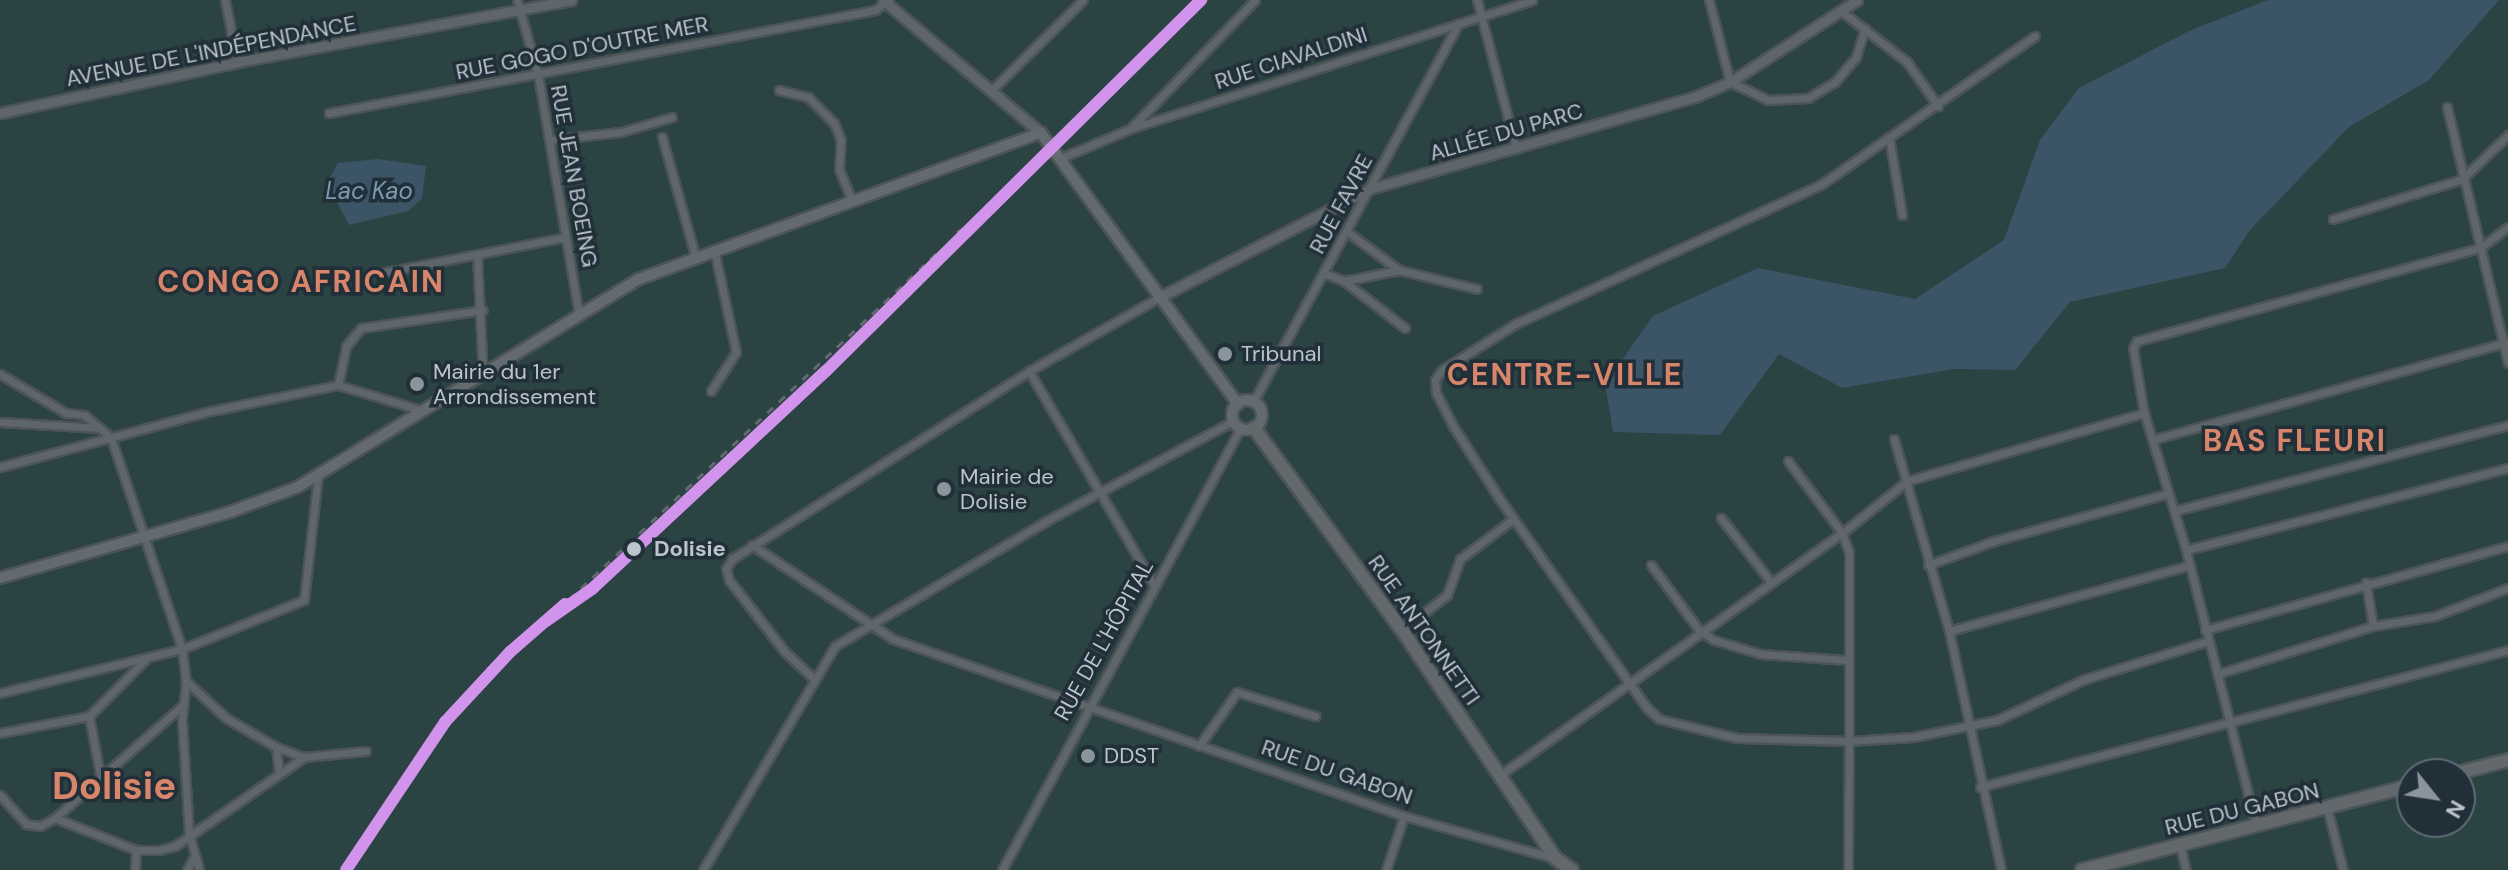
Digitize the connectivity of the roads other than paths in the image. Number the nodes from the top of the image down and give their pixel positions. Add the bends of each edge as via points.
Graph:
1 (225, 0) edge
2 (571, 0) edge
3 (1083, 0) edge
4 (1255, 0) edge
5 (1477, 0) edge
6 (1532, 0) edge
7 (1709, 0) edge
8 (1857, 0) edge
9 (886, 1) edge
10 (520, 5) edge
11 (1841, 11) junction
12 (1481, 15) junction
13 (1459, 23) junction
14 (1865, 28) junction
15 (2035, 36) dead end
16 (237, 62) junction
17 (538, 75) junction
18 (1730, 82) junction
19 (994, 88) junction
20 (779, 90) dead end
21 (1938, 106) junction
22 (2447, 107) dead end
23 (0, 113) edge
24 (329, 113) dead end
25 (672, 117) dead end
26 (1132, 128) junction
27 (1041, 133) junction
28 (2508, 135) edge
29 (662, 137) dead end
30 (1889, 137) junction
31 (549, 140) junction
32 (1516, 149) junction
33 (1063, 157) junction
34 (2462, 179) junction
35 (1369, 189) junction
36 (851, 199) junction
37 (1902, 215) dead end
38 (2333, 219) dead end
39 (2508, 227) edge
40 (1346, 231) junction
41 (566, 237) junction
42 (2480, 248) junction
43 (714, 249) junction
44 (477, 254) junction
45 (695, 255) junction
46 (1399, 270) junction
47 (386, 272) dead end
48 (1326, 274) junction
49 (1344, 281) junction
50 (1477, 289) dead end
51 (1160, 297) junction
52 (483, 310) junction
53 (579, 314) junction
54 (1405, 328) dead end
55 (2506, 344) edge
56 (2508, 363) edge
57 (1029, 371) junction
58 (0, 374) edge
59 (483, 375) junction
60 (338, 385) junction
61 (711, 391) dead end
62 (1253, 402) junction
63 (1238, 404) junction
64 (426, 411) junction
65 (2144, 413) junction
66 (0, 422) edge
67 (2508, 425) edge
68 (1243, 426) junction
69 (100, 428) junction
70 (111, 438) junction
71 (1894, 439) dead end
72 (2155, 439) junction
73 (1788, 461) dead end
74 (0, 467) edge
75 (2508, 468) edge
76 (318, 476) junction
77 (1907, 481) junction
78 (1101, 492) junction
79 (2169, 493) junction
80 (2174, 511) junction
81 (1721, 518) dead end
82 (1513, 519) junction
83 (1842, 533) junction
84 (147, 536) junction
85 (752, 545) junction
86 (2508, 546) edge
87 (2186, 550) junction
88 (1651, 565) dead end
89 (1928, 565) junction
90 (2190, 565) junction
91 (0, 578) edge
92 (1771, 582) junction
93 (2366, 583) junction
94 (1154, 585) junction
95 (2508, 588) edge
96 (2373, 626) junction
97 (869, 627) junction
98 (1402, 630) junction
99 (1699, 630) junction
100 (2205, 630) junction
101 (1949, 631) junction
102 (2208, 641) junction
103 (182, 649) junction
104 (2508, 650) edge
105 (147, 659) junction
106 (1847, 660) junction
107 (2217, 674) junction
108 (813, 678) junction
109 (186, 681) junction
110 (1631, 681) junction
111 (0, 693) edge
112 (184, 704) junction
113 (1089, 708) junction
114 (89, 716) junction
115 (1315, 716) dead end
116 (1970, 726) junction
117 (2231, 726) junction
118 (0, 733) edge
119 (1849, 741) junction
120 (1199, 746) junction
121 (276, 747) junction
122 (366, 751) dead end
123 (304, 757) junction
124 (2508, 760) edge
125 (2476, 768) edge
126 (279, 772) junction
127 (100, 774) junction
128 (1500, 775) junction
129 (1980, 787) junction
130 (2396, 789) edge
131 (0, 795) edge
132 (2327, 808) junction
133 (1404, 816) junction
134 (55, 818) junction
135 (2256, 825) junction
136 (189, 834) junction
137 (2180, 845) junction
138 (136, 850) junction
139 (1555, 858) junction
140 (193, 859) junction
141 (2125, 865) edge
142 (135, 870) edge
143 (187, 870) edge
144 (199, 870) edge
145 (703, 870) edge
146 (1002, 870) edge
147 (1386, 870) edge
148 (1572, 870) edge
149 (1848, 870) edge
150 (2001, 870) edge
151 (2082, 870) edge
152 (2186, 870) edge
153 (2343, 870) edge

1 - 16 street
2 - 10 street, AVENUE DE L'INDÉPENDANCE
3 - 19 street
4 - 26 street
5 - 12 street
6 - 12 street, RUE CIAVALDINI
7 - 18 street
8 - 11 street, ALLÉE DU PARC
9 - 17 street, RUE GOGO D'OUTRE MER via 875,10
9 - 19 street
10 - 16 street, AVENUE DE L'INDÉPENDANCE
10 - 17 street, RUE JEAN BOEING
11 - 14 street
11 - 18 street, ALLÉE DU PARC
12 - 13 street, RUE CIAVALDINI
12 - 32 street
13 - 26 street, RUE CIAVALDINI
13 - 35 street, RUE FAVRE
14 - 18 street via 1847,71 1808,98 1768,100
14 - 21 street via 1925,81
15 - 21 street
16 - 23 street, AVENUE DE L'INDÉPENDANCE
17 - 24 street, RUE GOGO D'OUTRE MER
17 - 31 street, RUE JEAN BOEING
18 - 32 street, ALLÉE DU PARC
19 - 27 street
20 - 36 street via 808,97 834,123 841,140 839,169
21 - 30 street
22 - 34 street
25 - 31 street via 621,132
26 - 33 street, RUE CIAVALDINI
27 - 33 main road
27 - 36 main road
28 - 34 street
29 - 45 street
30 - 37 street
30 - 82 street via 1822,184 1515,324 1442,370 1436,393
31 - 41 street, RUE JEAN BOEING
32 - 35 street, ALLÉE DU PARC
33 - 51 main road
34 - 38 street
34 - 42 street
35 - 40 street, RUE FAVRE
35 - 51 street, ALLÉE DU PARC
36 - 43 main road
39 - 42 street
40 - 46 street
40 - 48 street, RUE FAVRE
41 - 44 street
41 - 53 street, RUE JEAN BOEING
42 - 55 street
42 - 65 street via 2137,341 2130,355
43 - 45 main road
43 - 61 street via 736,352
44 - 47 street
44 - 52 street
45 - 53 main road
46 - 49 street
46 - 50 street
48 - 49 street
48 - 62 street, RUE FAVRE
49 - 54 street
51 - 57 street
51 - 63 main road
52 - 59 street
52 - 60 street via 361,328 346,346
53 - 59 main road
55 - 56 street
55 - 72 street
57 - 78 street
57 - 85 street
58 - 69 street
59 - 64 main road
60 - 64 street
60 - 70 street
62 - 63 main road
62 - 68 main road via 1262,418
63 - 68 main road
64 - 76 main road
65 - 72 street
65 - 77 street
66 - 69 street
67 - 80 street
68 - 78 street
68 - 94 street, RUE DE L'HÔPITAL
68 - 98 highway, RUE ANTONNETTI
69 - 70 street
70 - 74 street
70 - 84 street
71 - 77 street
72 - 79 street
73 - 83 street
75 - 87 street
76 - 84 main road via 230,512
76 - 103 street via 304,600
77 - 83 street
77 - 89 street
78 - 94 street
78 - 97 street
79 - 80 street
79 - 89 street via 1994,541
80 - 87 street
81 - 92 street
82 - 98 street via 1460,559 1447,595
82 - 110 street
83 - 92 street
83 - 106 street via 1852,578
84 - 91 main road
84 - 103 street
85 - 97 street, RUE DU GABON
85 - 108 street via 732,559 726,569 729,580 785,652
86 - 93 street
87 - 90 street
88 - 99 street
89 - 101 street
90 - 100 street
90 - 101 street
92 - 99 street
93 - 96 street
93 - 100 street
94 - 113 street, RUE DE L'HÔPITAL
95 - 96 street via 2435,616
96 - 107 street
97 - 108 street via 835,646
97 - 113 street, RUE DU GABON via 993,677
98 - 128 highway, RUE ANTONNETTI
99 - 106 street via 1761,654
99 - 110 street
100 - 102 street
101 - 116 street
102 - 107 street
102 - 116 street via 2085,679 2010,715
103 - 105 street
103 - 109 street
104 - 117 street
105 - 111 street
105 - 114 street
106 - 119 street
107 - 117 street
108 - 145 street
109 - 112 street
109 - 121 street via 226,718
110 - 119 street via 1659,719 1698,730 1737,738
110 - 128 street
112 - 127 street
112 - 136 street
113 - 120 street, RUE DU GABON
113 - 146 street, RUE DE L'HÔPITAL
114 - 118 street
114 - 127 street
115 - 120 street via 1237,692
116 - 119 street
116 - 129 street
117 - 129 street
117 - 135 street
119 - 149 street
120 - 133 street, RUE DU GABON
121 - 123 street
121 - 126 street
122 - 123 street
123 - 126 street
124 - 125 highway
126 - 136 street
127 - 134 street
128 - 139 highway, RUE ANTONNETTI
129 - 150 street
130 - 132 highway, RUE DU GABON
131 - 134 street via 26,824 40,826
132 - 135 highway, RUE DU GABON
132 - 153 street
133 - 139 street, RUE DU GABON
133 - 147 street
134 - 138 street
135 - 137 highway, RUE DU GABON
136 - 138 street via 175,846
136 - 140 street
137 - 141 highway, RUE DU GABON
137 - 152 street
138 - 142 street
139 - 148 highway, RUE DU GABON
140 - 143 street
140 - 144 street
141 - 151 highway, RUE DU GABON

